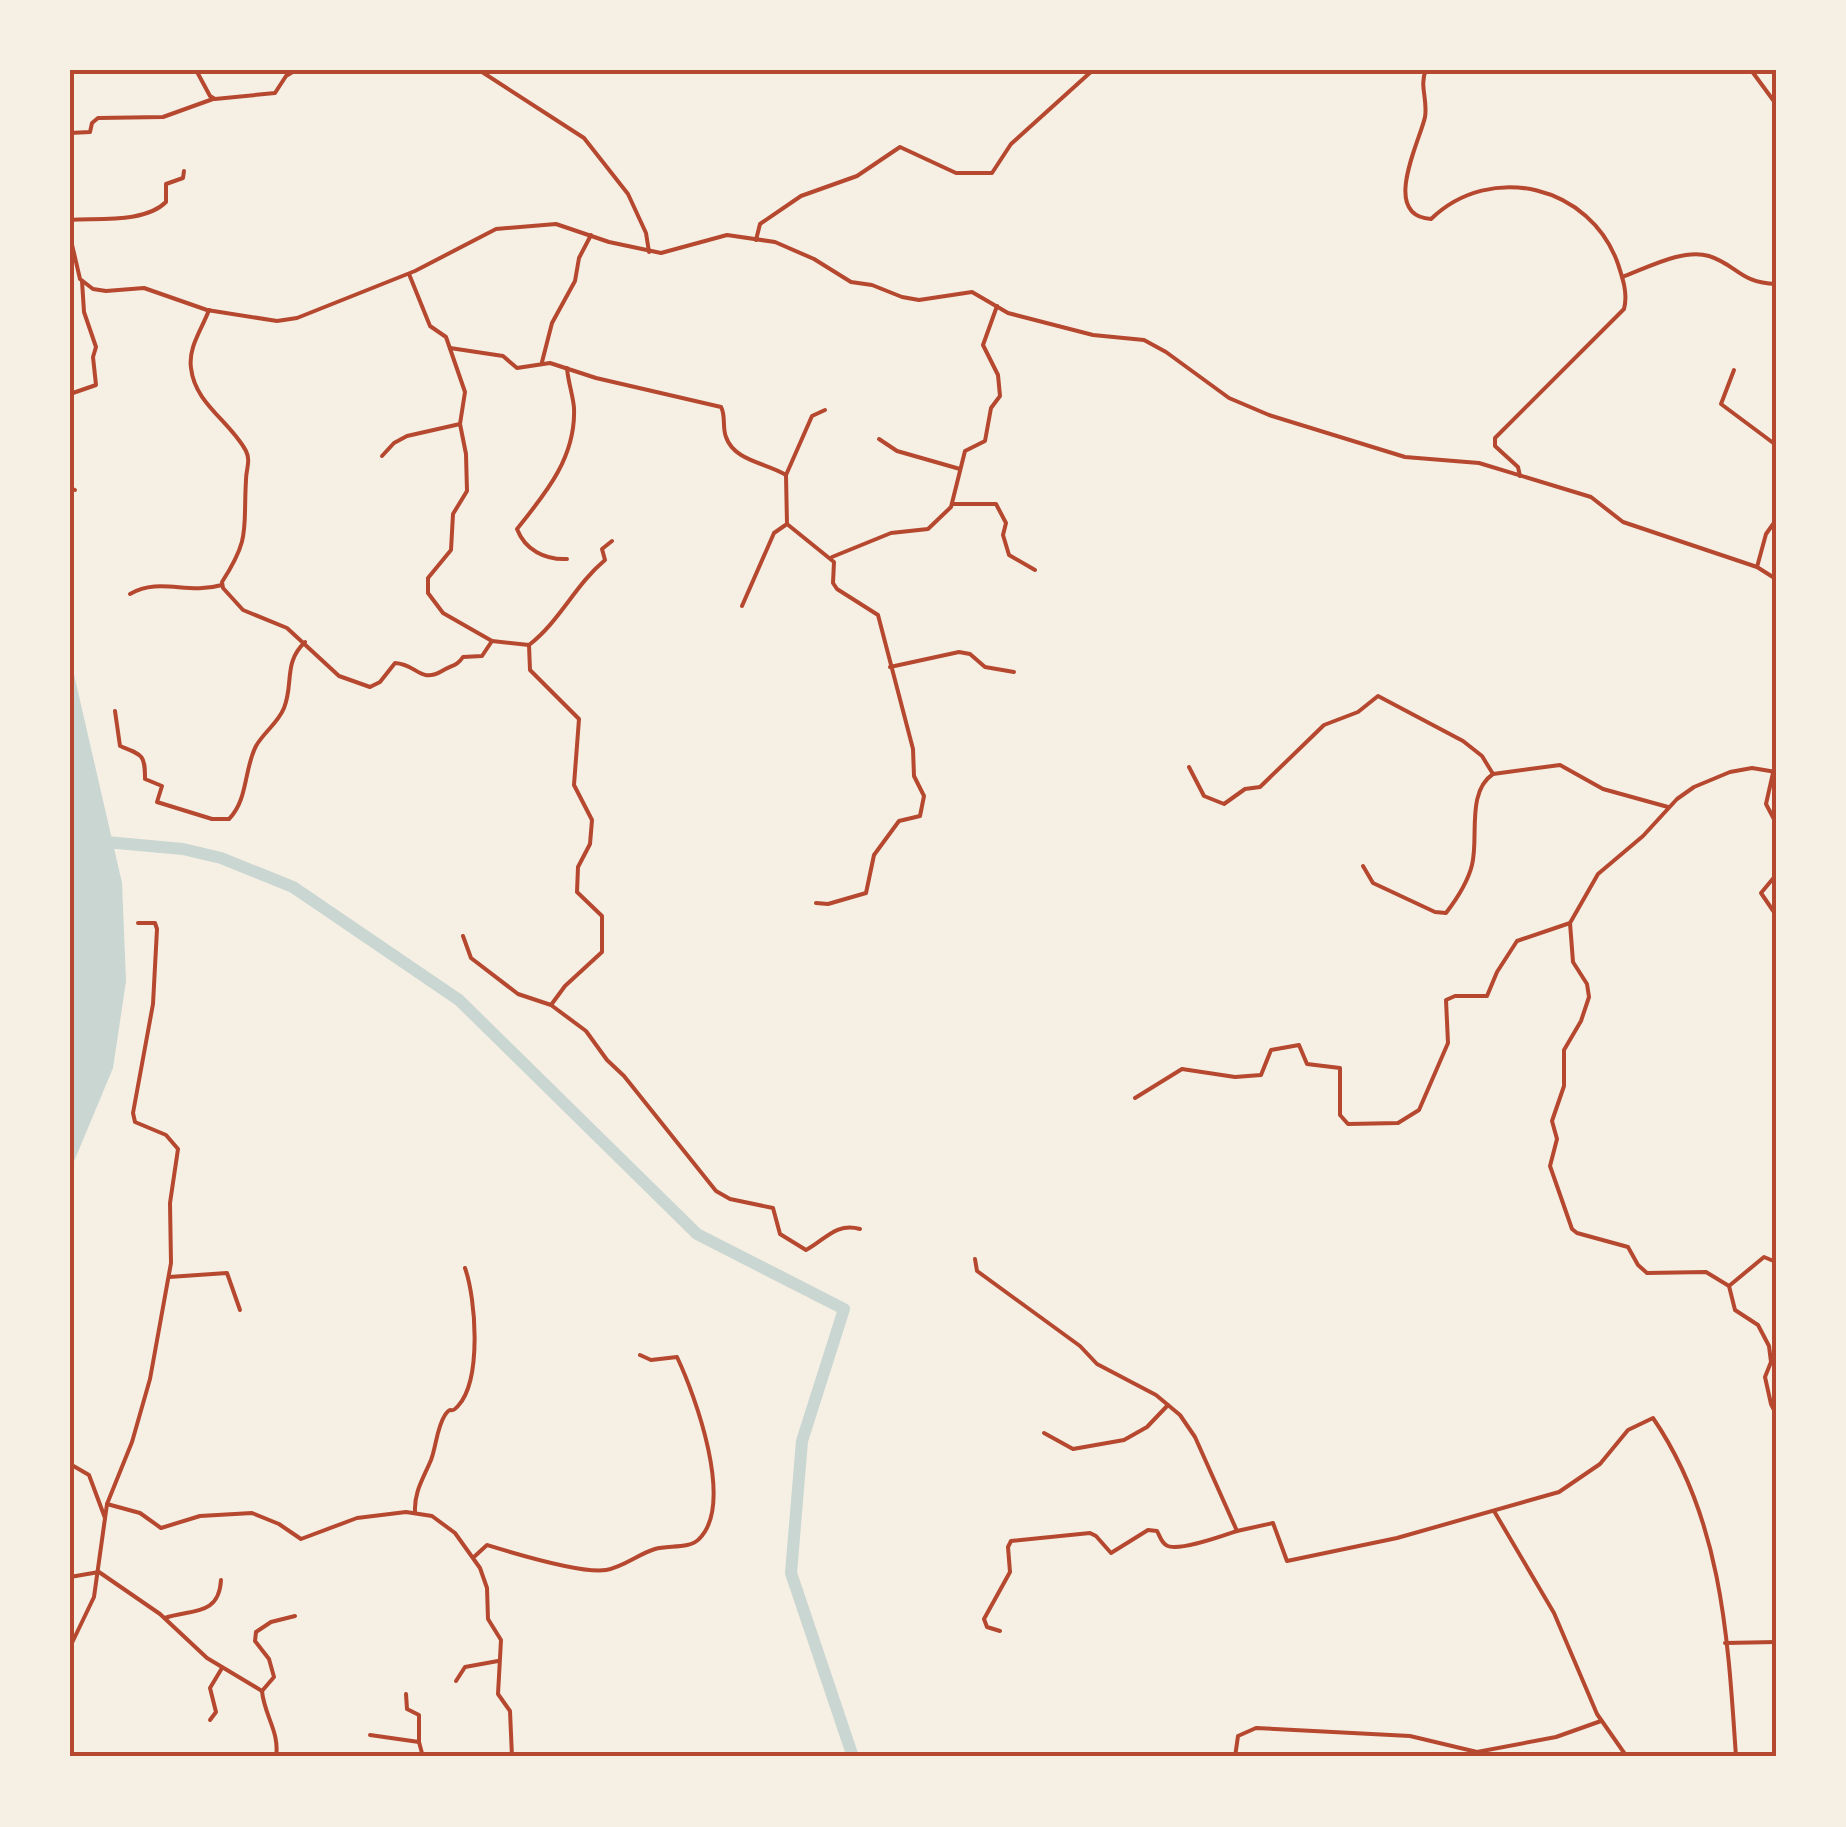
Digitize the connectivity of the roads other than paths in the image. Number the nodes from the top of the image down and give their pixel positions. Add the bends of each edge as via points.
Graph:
1 (196, 70) edge
2 (296, 70) edge
3 (479, 70) edge
4 (1093, 70) edge
5 (1426, 70) edge
6 (1751, 70) edge
7 (213, 98) junction
8 (1776, 104) edge
9 (70, 133) edge
10 (184, 171) dead end
11 (70, 220) edge
12 (70, 236) edge
13 (591, 236) junction
14 (756, 240) junction
15 (649, 252) junction
16 (408, 273) junction
17 (1622, 277) junction
18 (82, 281) junction
19 (1776, 284) edge
20 (997, 306) junction
21 (209, 310) junction
22 (450, 348) junction
23 (542, 362) junction
24 (568, 368) junction
25 (1734, 370) dead end
26 (70, 394) edge
27 (825, 410) dead end
28 (460, 424) junction
29 (879, 439) dead end
30 (1776, 445) edge
31 (382, 456) dead end
32 (960, 469) junction
33 (786, 475) junction
34 (1520, 476) junction
35 (952, 504) junction
36 (1776, 520) edge
37 (787, 524) junction
38 (612, 541) dead end
39 (831, 558) junction
40 (567, 559) dead end
41 (1757, 567) junction
42 (1034, 570) dead end
43 (1776, 579) edge
44 (222, 586) junction
45 (130, 594) dead end
46 (742, 606) dead end
47 (492, 640) junction
48 (305, 642) junction
49 (530, 645) junction
50 (890, 667) junction
51 (1014, 672) dead end
52 (115, 710) dead end
53 (1189, 767) dead end
54 (1774, 772) edge
55 (1493, 774) junction
56 (1668, 807) junction
57 (1776, 823) edge
58 (1363, 866) dead end
59 (1776, 875) edge
60 (816, 903) dead end
61 (1776, 915) edge
62 (138, 922) dead end
63 (1570, 923) junction
64 (464, 936) dead end
65 (552, 1005) junction
66 (1135, 1098) dead end
67 (860, 1229) dead end
68 (974, 1259) dead end
69 (1776, 1262) edge
70 (465, 1268) dead end
71 (168, 1277) junction
72 (1729, 1286) junction
73 (240, 1310) dead end
74 (640, 1355) dead end
75 (1168, 1405) junction
76 (1776, 1414) edge
77 (1044, 1433) dead end
78 (70, 1464) edge
79 (107, 1504) junction
80 (1494, 1511) junction
81 (415, 1512) junction
82 (105, 1518) junction
83 (1237, 1532) junction
84 (474, 1557) junction
85 (99, 1572) junction
86 (70, 1577) edge
87 (220, 1580) dead end
88 (295, 1616) dead end
89 (165, 1618) junction
90 (1000, 1631) dead end
91 (1776, 1642) edge
92 (1725, 1643) junction
93 (70, 1646) edge
94 (498, 1661) junction
95 (222, 1668) junction
96 (456, 1681) dead end
97 (262, 1692) junction
98 (406, 1694) dead end
99 (210, 1720) dead end
100 (1601, 1721) junction
101 (370, 1734) dead end
102 (418, 1742) junction
103 (276, 1757) edge
104 (423, 1757) edge
105 (512, 1757) edge
106 (1235, 1757) edge
107 (1626, 1757) edge
108 (1736, 1757) edge

1 - 7 street
2 - 7 street via 275,93
3 - 15 street via 584,138 628,194
4 - 14 street via 1011,144 992,174 956,173 900,147 857,176 792,202 760,224
5 - 17 street via 1424,119 1405,191 1414,211 1431,219 1462,196 1491,187 1542,190 1587,215 1612,248
6 - 8 street
7 - 9 street via 163,117 98,118 90,132
10 - 11 street via 181,180 166,184 166,202 156,210
12 - 18 street
13 - 15 street
13 - 16 street via 550,223 496,228
13 - 23 street
14 - 15 street via 728,235
14 - 20 street via 902,298 972,292
16 - 21 street via 283,320
16 - 22 street via 430,326
17 - 19 street via 1697,254 1747,279
17 - 34 street via 1624,309 1495,438
18 - 21 street via 106,292 148,289
18 - 26 street via 96,346 96,385
20 - 32 street via 984,346 1000,396 985,441 966,448
20 - 34 street via 1093,336 1144,340 1229,398 1310,429 1405,457 1479,462
21 - 44 street via 190,356 192,373 207,406 249,460 246,532
22 - 23 street via 503,356 516,368
22 - 28 street via 465,392
23 - 24 street
24 - 33 street via 721,406 733,450
24 - 40 street via 574,412 568,453 517,529 538,554
25 - 30 street via 1721,404
27 - 33 street via 812,416
28 - 31 street via 407,436
28 - 47 street via 467,491 452,517 452,548 426,587 443,613
29 - 32 street via 897,452
32 - 35 street
33 - 37 street
34 - 41 street via 1591,497 1623,522
35 - 39 street via 926,531 891,533
35 - 42 street via 998,506 1008,555
36 - 41 street
37 - 39 street
37 - 46 street via 774,533
38 - 49 street via 602,549 605,560
39 - 50 street via 834,586 878,614
41 - 43 street
44 - 45 street via 162,586
44 - 48 street via 243,610 283,625
47 - 48 street via 482,656 463,656 434,676 395,663 370,687 339,676
47 - 49 street
48 - 52 street via 294,653 284,710 256,746 229,820 158,803 162,786 145,778 146,761 120,746
49 - 65 street via 530,670 579,719 574,785 592,820 577,892 603,920 602,952
50 - 51 street via 959,652 985,667
50 - 60 street via 924,796 922,813 899,821 883,841 866,893
53 - 55 street via 1207,798 1224,804 1260,787 1327,722 1358,712 1378,696 1463,741
54 - 56 street via 1730,772 1694,786
54 - 57 street via 1766,804
55 - 56 street via 1560,765 1602,789
55 - 58 street via 1480,793 1468,878 1446,913 1372,884
56 - 63 street via 1598,874
59 - 61 street via 1761,893
62 - 71 street via 157,929 133,1113 178,1149
63 - 66 street via 1514,944 1486,996 1446,1000 1444,1057 1419,1110 1403,1122 1342,1120 1340,1068 1307,1064 1299,1045 1271,1050 1261,1075 1182,1069
63 - 72 street via 1575,968 1589,998 1564,1050 1550,1166 1572,1229 1628,1247 1647,1273 1706,1272
64 - 65 street via 471,958 518,994
65 - 67 street via 598,1043 721,1194 773,1208 780,1234 806,1250 834,1230
68 - 75 street via 977,1271 1097,1364
69 - 72 street via 1764,1257
70 - 81 street via 472,1366 458,1406 443,1420
71 - 73 street via 227,1274
71 - 79 street via 150,1379
72 - 76 street via 1735,1310 1758,1325 1769,1346 1766,1377
74 - 84 street via 677,1357 686,1381 716,1483 702,1537 609,1570 487,1545
75 - 77 street via 1124,1440 1075,1449
75 - 83 street via 1195,1437
78 - 82 street via 89,1476
79 - 81 street via 140,1513 161,1528 200,1516 258,1514 301,1538 357,1518
79 - 82 street
80 - 83 street via 1292,1560 1273,1523
80 - 92 street via 1560,1492 1600,1464 1628,1430 1653,1418 1710,1540
80 - 100 street via 1554,1613
81 - 84 street via 439,1520
82 - 85 street
83 - 90 street via 1170,1547 1148,1530 1111,1554 1090,1534 1011,1542 1010,1572 984,1619
84 - 94 street via 487,1588 488,1619 501,1640
85 - 86 street
85 - 89 street
85 - 93 street
87 - 89 street via 218,1594 200,1612
88 - 97 street via 256,1632 254,1641 274,1673
89 - 95 street
91 - 92 street
92 - 108 street
94 - 96 street via 465,1668
94 - 105 street
95 - 97 street
95 - 99 street via 210,1688 216,1712
97 - 103 street
98 - 102 street via 408,1709 419,1715
100 - 106 street via 1477,1752 1410,1736 1256,1728 1238,1736
100 - 107 street
101 - 102 street
102 - 104 street

